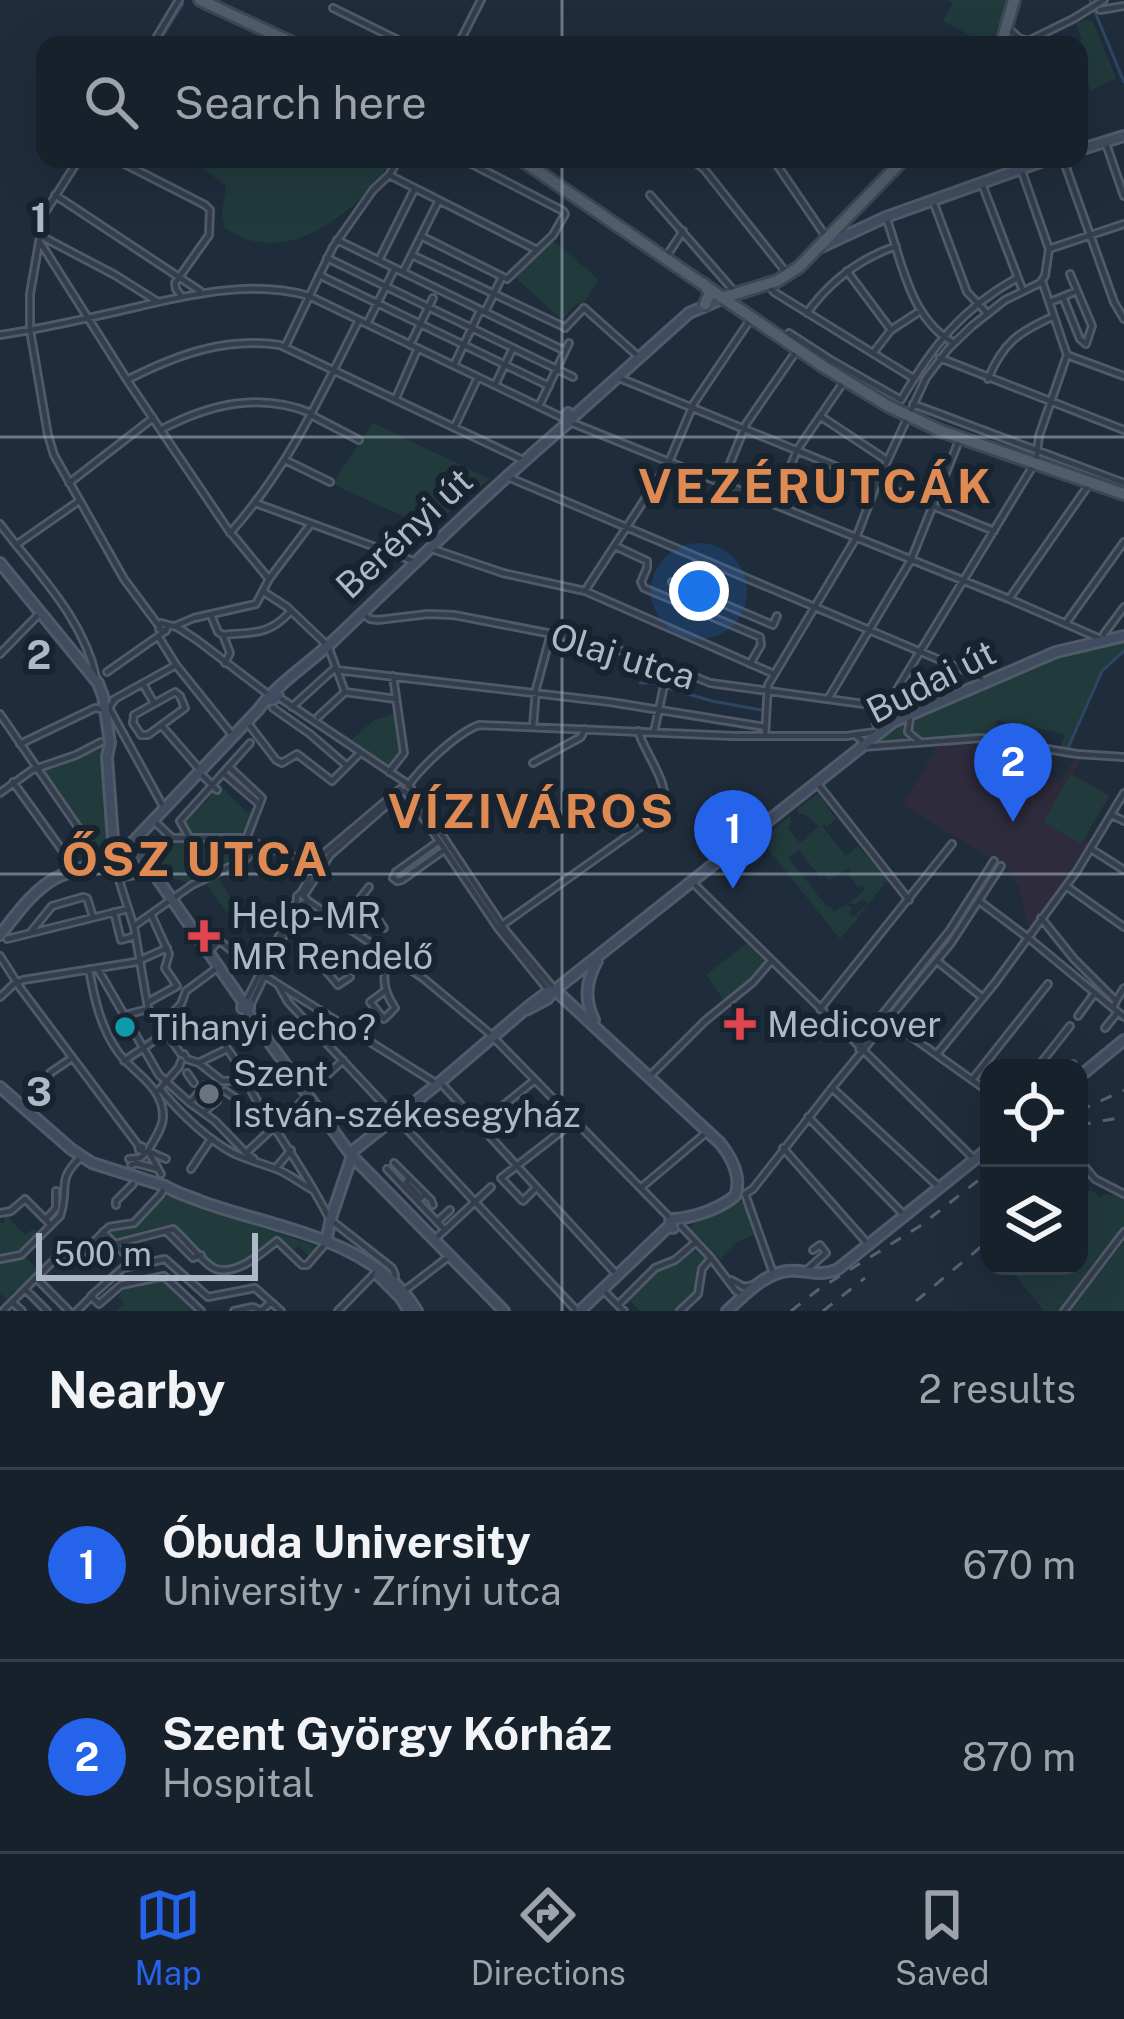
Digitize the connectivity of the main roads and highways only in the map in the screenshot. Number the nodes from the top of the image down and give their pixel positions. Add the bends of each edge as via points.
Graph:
1 (200, 0) edge
2 (1014, 0) edge
3 (278, 36) edge
4 (1004, 36) edge
5 (1124, 136) edge
6 (1088, 147) edge
7 (533, 168) edge
8 (896, 168) edge
9 (1024, 168) edge
10 (855, 233) joint
11 (835, 235) junction
12 (702, 281) junction
13 (750, 291) junction
14 (729, 294) junction
15 (705, 304) junction
16 (750, 314) junction
17 (1124, 494) edge
18 (0, 563) edge
19 (1124, 636) edge
20 (129, 846) junction
21 (170, 900) junction
22 (3, 937) edge
23 (207, 954) junction
24 (601, 955) junction
25 (552, 992) junction
26 (245, 1007) junction
27 (601, 1032) junction
28 (1124, 1040) edge
29 (616, 1047) junction
30 (1088, 1070) edge
31 (0, 1087) edge
32 (351, 1155) junction
33 (980, 1156) edge
34 (165, 1186) junction
35 (247, 1216) junction
36 (331, 1224) junction
37 (311, 1237) junction
38 (326, 1242) junction
39 (342, 1247) junction
40 (376, 1273) junction
41 (413, 1311) edge
42 (504, 1311) edge
43 (578, 1311) edge
44 (727, 1311) edge

1 - 3 main road
2 - 4 main road
5 - 6 main road
7 - 12 main road
8 - 11 main road
9 - 10 main road
10 - 11 main road
11 - 13 main road via 788,275
12 - 14 main road
12 - 15 main road via 710,293
13 - 14 main road
13 - 16 main road
14 - 15 main road
14 - 16 main road
15 - 20 main road, Berényi út via 258,710
16 - 17 main road via 845,380 960,438
18 - 20 main road via 98,683 112,837
19 - 24 main road, Budai út via 1056,652 878,728 868,744
20 - 21 main road
20 - 21 main road
20 - 22 main road, Berényi út via 44,886
21 - 23 main road
23 - 26 main road
23 - 26 main road
24 - 25 main road, Budai út
24 - 27 main road via 586,992
25 - 27 main road
25 - 29 main road
25 - 32 main road, Budai út
26 - 32 main road
27 - 29 main road
28 - 30 main road
29 - 43 main road via 731,1159 741,1192 676,1223
31 - 34 main road via 81,1157
32 - 36 main road via 329,1207
32 - 42 main road
33 - 44 main road via 833,1272 774,1275 741,1291
34 - 35 main road
34 - 35 main road
35 - 37 main road
36 - 37 main road
36 - 38 main road
36 - 39 main road
37 - 38 main road
38 - 39 main road
38 - 40 main road
39 - 40 main road
40 - 41 main road
40 - 41 main road via 394,1280

